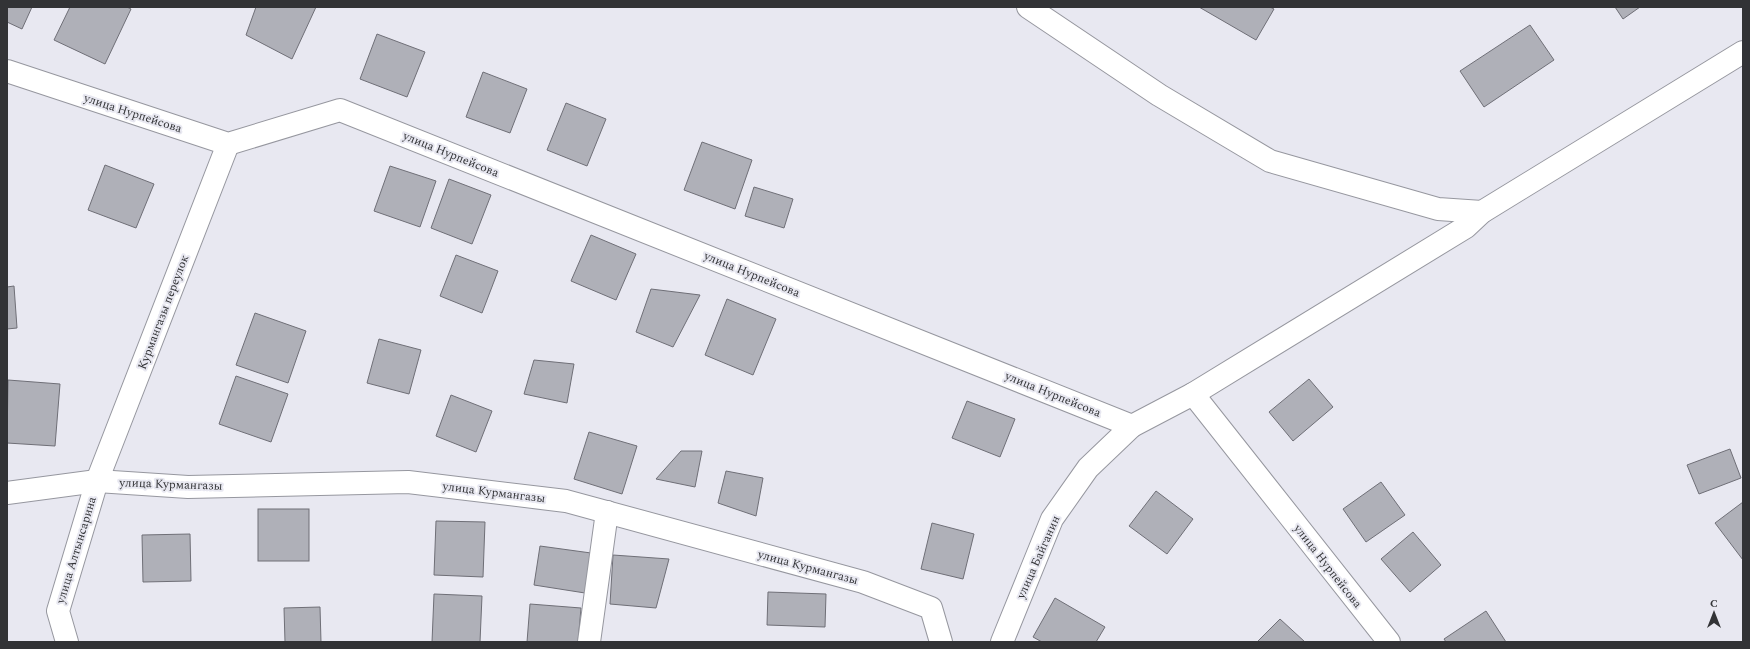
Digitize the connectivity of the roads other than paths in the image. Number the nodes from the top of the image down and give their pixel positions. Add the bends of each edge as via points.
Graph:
1 (1028, 7) edge
2 (1743, 52) edge
3 (7, 71) edge
4 (228, 144) junction
5 (1482, 212) junction
6 (1193, 394) junction
7 (1132, 426) junction
8 (97, 481) junction
9 (7, 493) edge
10 (607, 512) junction
11 (68, 642) edge
12 (589, 642) edge
13 (941, 642) edge
14 (1002, 642) edge
15 (1388, 642) edge

1 - 5 street via 1159,95 1270,160 1438,209
2 - 5 street
3 - 4 street, улица Нурпейсова
4 - 7 street, улица Нурпейсова via 340,110
4 - 8 street, Курмангазы переулок
5 - 6 street via 1466,227
6 - 7 street
6 - 15 street, улица Нурпейсова
7 - 14 street, улица Байганин via 1088,468 1052,519
8 - 9 street, улица Курмангазы
8 - 10 street, улица Курмангазы via 188,487 408,482 566,501
8 - 11 street, улица Алтынсарина via 58,610
10 - 12 street
10 - 13 street, улица Курмангазы via 863,582 931,608

